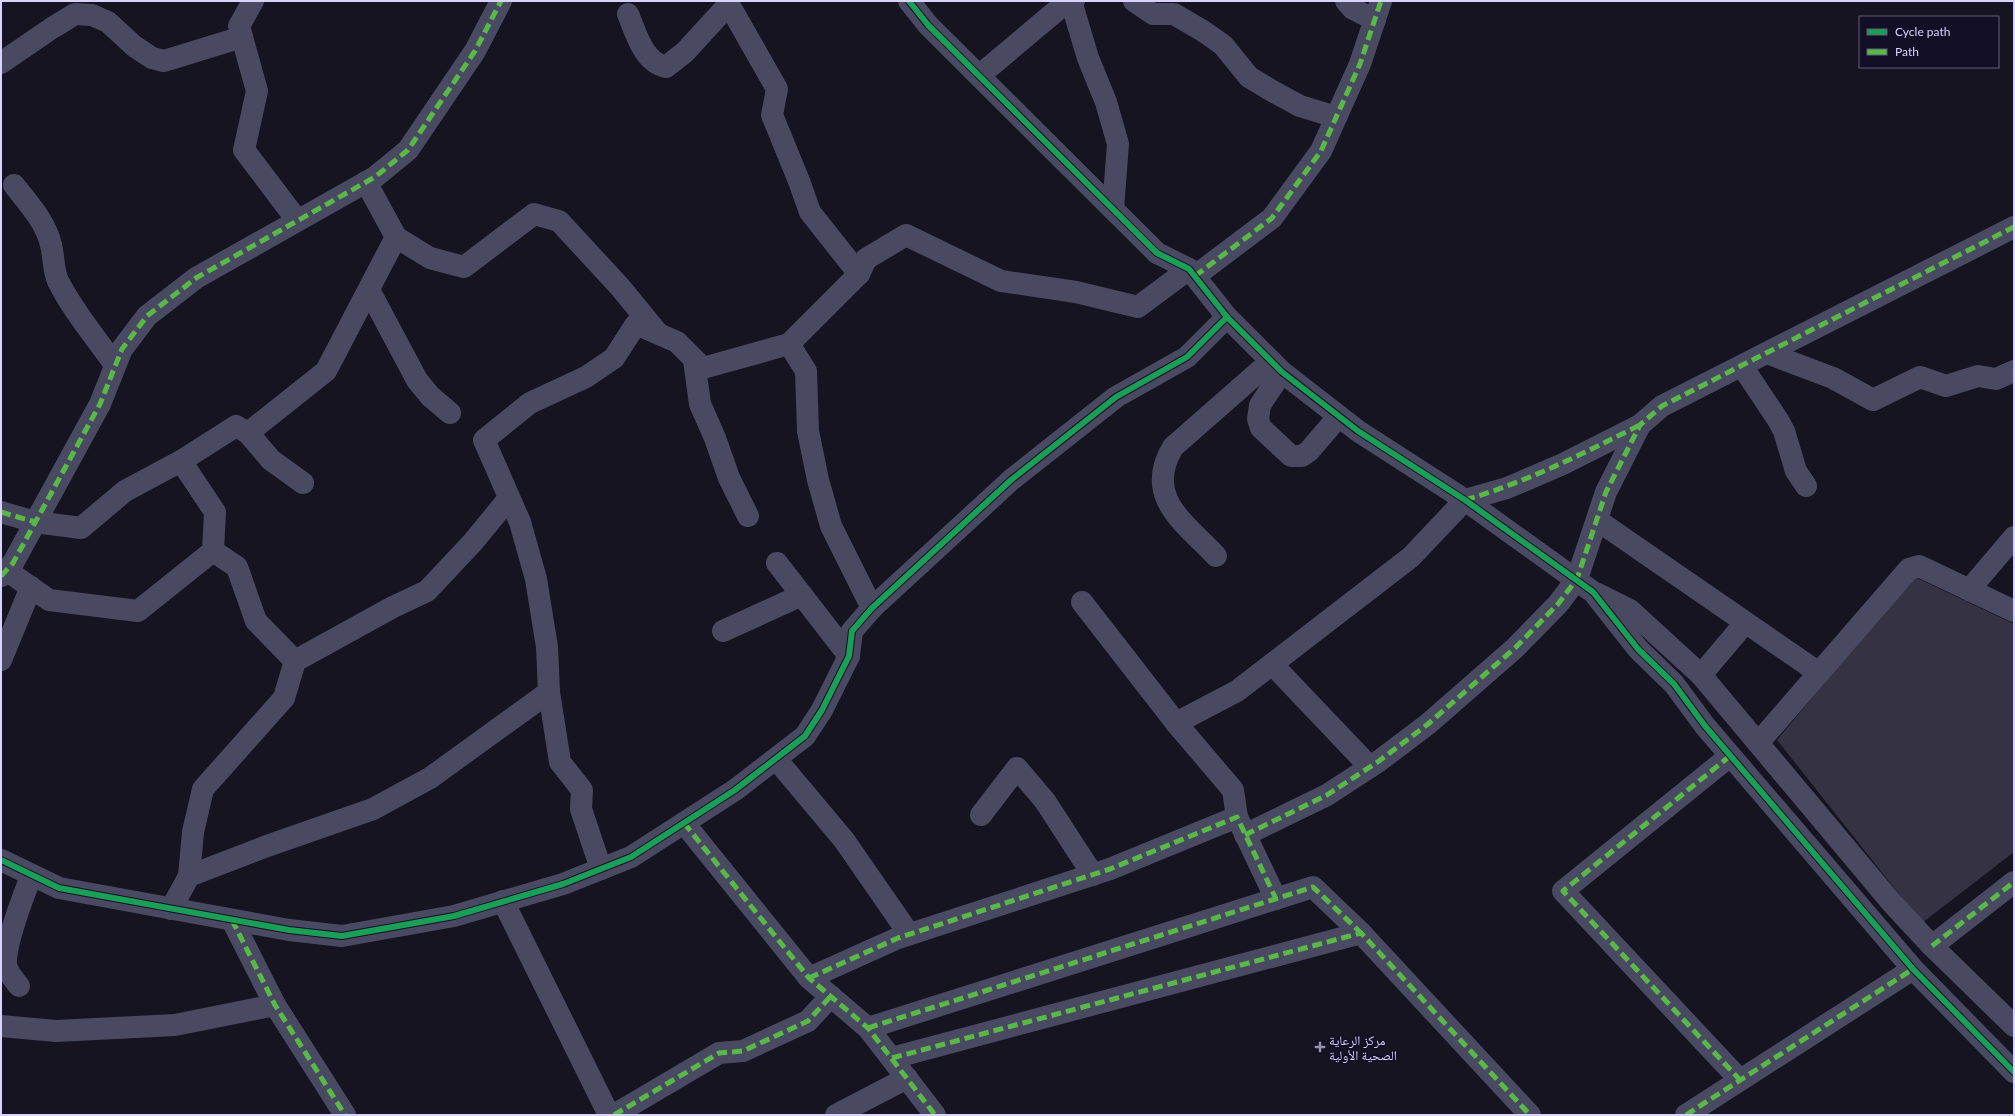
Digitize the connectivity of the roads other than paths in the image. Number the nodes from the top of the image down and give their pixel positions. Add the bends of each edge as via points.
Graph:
1 (253, 1) edge
2 (501, 1) edge
3 (909, 1) edge
4 (1071, 1) edge
5 (1074, 1) edge
6 (1134, 1) edge
7 (1346, 1) edge
8 (728, 3) edge
9 (1378, 11) edge
10 (628, 14) dead end
11 (242, 37) junction
12 (1, 63) edge
13 (980, 75) junction
14 (1336, 117) junction
15 (366, 182) junction
16 (14, 185) dead end
17 (1113, 209) junction
18 (297, 220) junction
19 (2014, 227) edge
20 (396, 237) junction
21 (1192, 273) junction
22 (859, 274) junction
23 (369, 290) junction
24 (1227, 317) junction
25 (658, 334) junction
26 (789, 344) junction
27 (1767, 353) junction
28 (694, 360) junction
29 (115, 365) junction
30 (1276, 366) junction
31 (1742, 366) junction
32 (2014, 371) edge
33 (450, 413) dead end
34 (1339, 416) junction
35 (1640, 425) junction
36 (248, 433) junction
37 (181, 461) junction
38 (303, 483) dead end
39 (1806, 486) dead end
40 (509, 498) junction
41 (1465, 500) junction
42 (1, 512) edge
43 (748, 516) dead end
44 (1597, 520) junction
45 (35, 522) junction
46 (2014, 537) edge
47 (214, 551) junction
48 (1216, 556) dead end
49 (778, 563) dead end
50 (4, 573) edge
51 (1585, 586) junction
52 (31, 588) junction
53 (1969, 590) junction
54 (802, 595) junction
55 (1082, 602) dead end
56 (872, 608) junction
57 (2014, 611) edge
58 (1745, 623) junction
59 (723, 631) dead end
60 (849, 656) junction
61 (1, 660) edge
62 (295, 661) junction
63 (1272, 664) junction
64 (1819, 673) junction
65 (1701, 675) junction
66 (548, 692) junction
67 (1716, 692) junction
68 (1693, 710) junction
69 (1176, 723) junction
70 (1759, 742) junction
71 (1730, 756) junction
72 (776, 759) junction
73 (1370, 767) junction
74 (981, 815) dead end
75 (684, 823) junction
76 (1241, 826) junction
77 (1, 860) edge
78 (601, 869) junction
79 (32, 875) junction
80 (1093, 875) junction
81 (189, 876) junction
82 (2014, 882) edge
83 (1276, 899) junction
84 (503, 901) junction
85 (171, 909) junction
86 (232, 920) junction
87 (1361, 933) junction
88 (909, 934) junction
89 (1932, 946) junction
90 (1913, 969) junction
91 (809, 978) junction
92 (19, 986) dead end
93 (831, 996) junction
94 (275, 1005) junction
95 (1, 1026) edge
96 (2014, 1026) edge
97 (868, 1028) junction
98 (892, 1058) junction
99 (2014, 1072) edge
100 (907, 1078) junction
101 (1740, 1080) junction
102 (345, 1115) edge
103 (610, 1115) edge
104 (614, 1115) edge
105 (836, 1115) edge
106 (935, 1115) edge
107 (1530, 1115) edge
108 (1686, 1115) edge

1 - 11 street via 239,26
2 - 15 street via 475,51 408,150
3 - 13 street via 928,25
4 - 5 street
4 - 13 street
4 - 17 street via 1118,144
6 - 14 street via 1153,14 1174,14 1203,31 1222,45 1249,77 1274,92 1300,106
7 - 9 street via 1353,9
8 - 10 street via 685,52 666,67 657,65 647,56
8 - 22 street via 776,89 772,115 810,212
9 - 14 street via 1360,64
11 - 12 street via 164,61 152,58 134,46 108,22 92,15 75,14
11 - 18 street via 257,91 244,150
13 - 17 street
14 - 21 street via 1321,151 1272,218
15 - 18 street
15 - 20 street
16 - 29 street via 47,234 58,280 82,320
17 - 21 street via 1157,253
18 - 29 street via 196,278 147,316 122,349
19 - 27 street
20 - 23 street
20 - 25 street via 430,258 464,267 534,214 559,221 620,287
21 - 22 street via 1138,307 1076,292 1000,281 906,235 866,259
21 - 24 street
22 - 26 street
23 - 33 street via 417,380 430,396
23 - 36 street via 326,371
24 - 30 street
24 - 56 street via 1187,356 1116,397 1011,480
25 - 28 street via 677,342
25 - 40 street via 636,324 614,358 586,377 530,403 484,440
26 - 28 street via 703,368
26 - 56 street via 806,371 808,431 831,526
27 - 31 street
27 - 32 street via 1833,378 1873,400 1920,377 1946,386 1978,376 1996,379
28 - 43 street via 700,404 728,478
29 - 45 street via 100,404
30 - 34 street
30 - 34 street via 1260,405 1258,419 1261,428 1290,456 1302,456 1309,451
30 - 48 street via 1173,447 1167,458 1163,480 1164,495 1169,507
31 - 35 street via 1662,406
31 - 39 street via 1784,431 1796,471
34 - 41 street
35 - 41 street via 1563,464 1507,488
35 - 44 street via 1606,492
36 - 37 street via 236,426
36 - 38 street via 272,460
37 - 45 street via 125,491 81,528
37 - 47 street via 215,512
40 - 62 street via 473,542 427,591
40 - 66 street via 520,522 536,579 547,647
41 - 51 street
41 - 63 street via 1411,557
42 - 45 street
44 - 51 street
44 - 58 street
45 - 50 street
46 - 53 street
47 - 52 street via 138,611 49,600
47 - 62 street via 237,567 256,621
49 - 54 street
50 - 52 street
51 - 65 street via 1630,610
51 - 68 street via 1638,649 1674,684
51 - 73 street via 1558,604 1515,648 1428,724
52 - 61 street
53 - 57 street
53 - 64 street via 1919,566 1909,569
54 - 59 street
54 - 60 street
55 - 69 street
56 - 60 street via 852,631
58 - 64 street
58 - 65 street
60 - 72 street via 822,710 805,736
62 - 81 street via 284,698 203,789 193,832
63 - 69 street via 1237,691
63 - 73 street
64 - 70 street
65 - 67 street
66 - 78 street via 560,762 582,790 581,809
66 - 81 street via 430,778 373,809
67 - 68 street
67 - 70 street
68 - 71 street
69 - 76 street via 1233,790
70 - 89 street via 1892,903
71 - 90 street
71 - 101 street via 1563,891
72 - 75 street via 735,790
72 - 88 street via 844,840
73 - 76 street via 1327,794
74 - 80 street via 1017,768 1045,801
75 - 78 street via 631,857
75 - 91 street
76 - 80 street
76 - 83 street
77 - 79 street
78 - 84 street via 563,884
79 - 85 street via 59,888
79 - 92 street via 16,915 6,958 7,969
80 - 88 street
81 - 85 street
82 - 89 street
83 - 87 street via 1312,887
83 - 97 street
84 - 86 street via 454,916 342,936
84 - 103 street
85 - 86 street
86 - 94 street
87 - 98 street
87 - 107 street
88 - 91 street
89 - 96 street
90 - 99 street
90 - 101 street
91 - 93 street
93 - 97 street
93 - 104 street via 808,1021 743,1051 719,1053
94 - 95 street via 175,1024 56,1031
94 - 102 street
97 - 98 street
98 - 100 street
100 - 105 street
100 - 106 street
101 - 108 street

